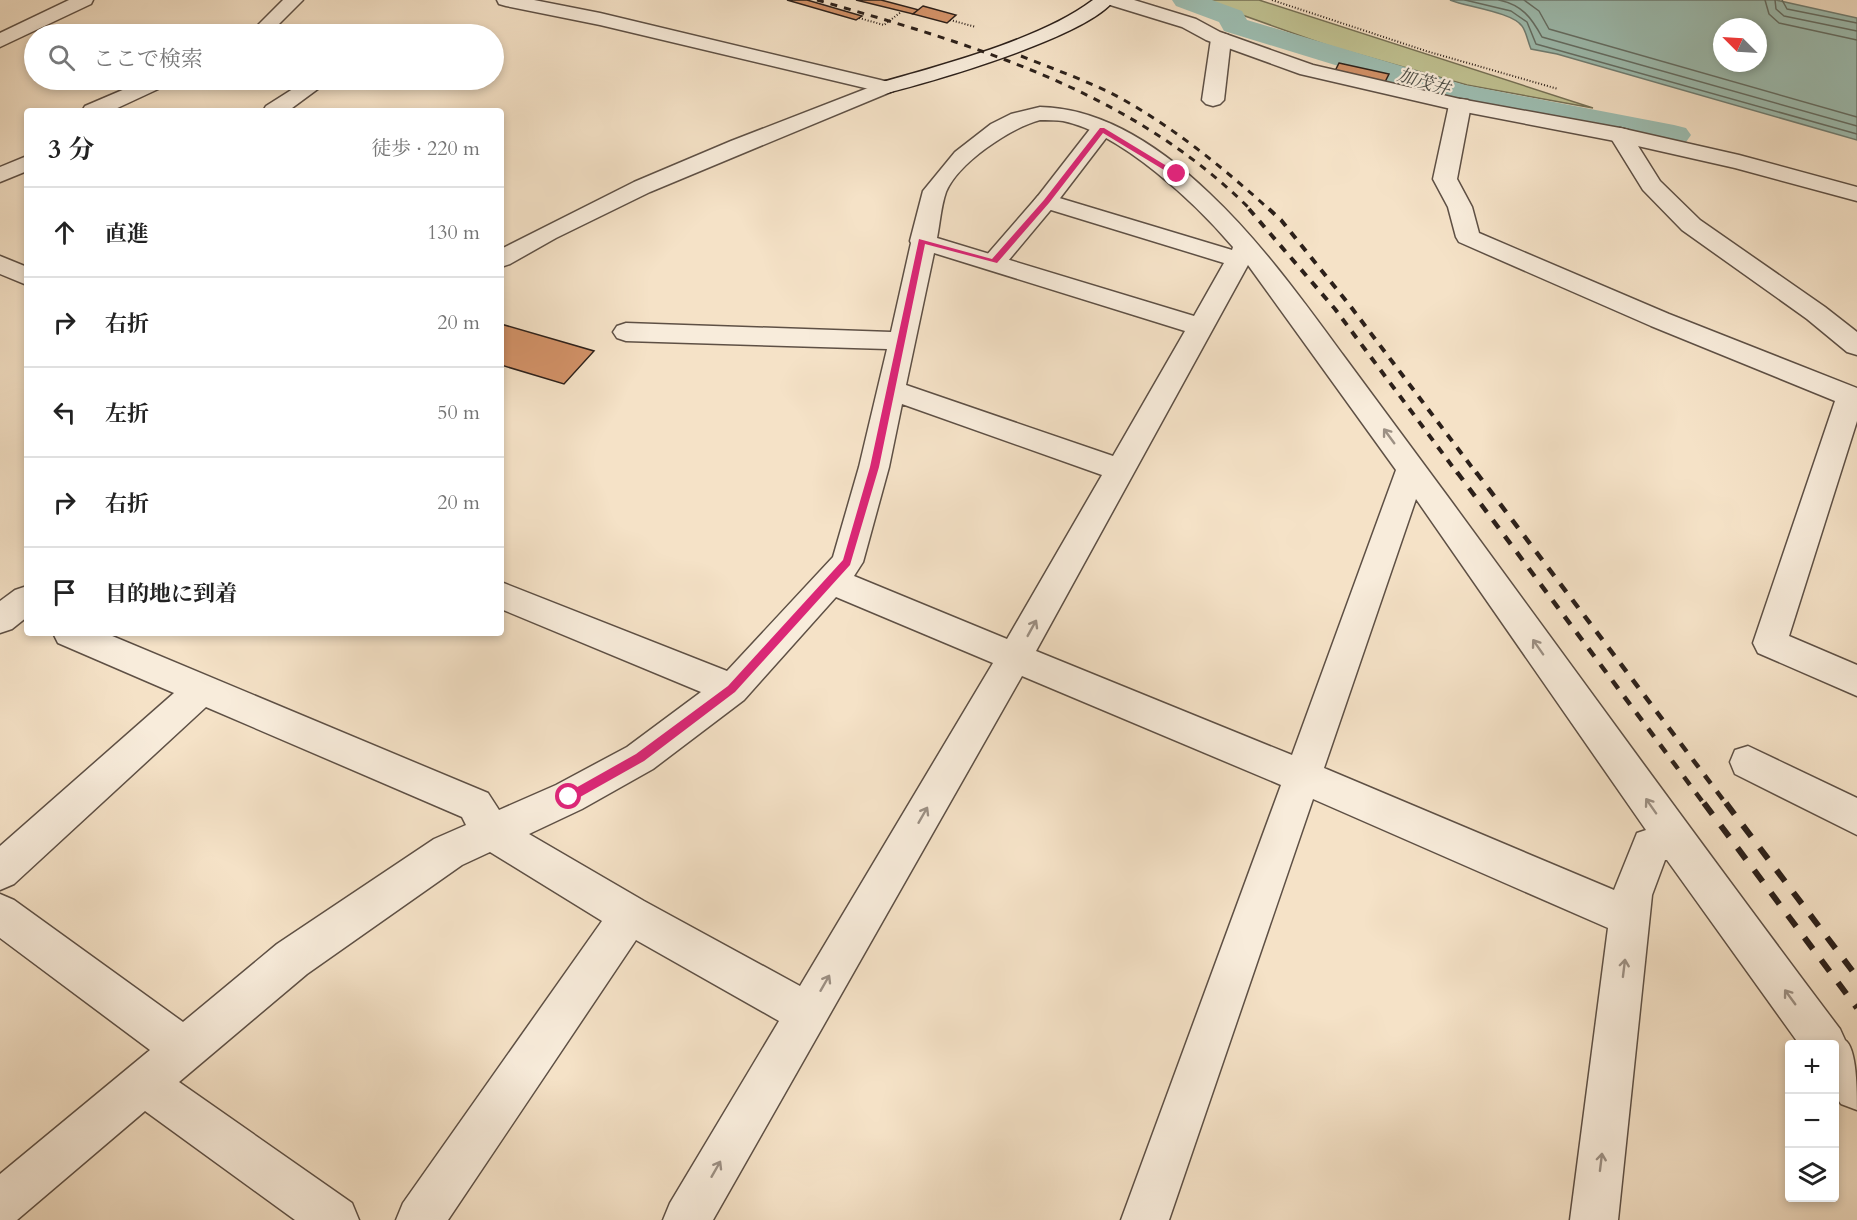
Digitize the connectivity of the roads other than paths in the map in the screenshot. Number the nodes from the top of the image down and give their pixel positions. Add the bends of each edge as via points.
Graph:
1 (84, 0) edge
2 (294, 0) edge
3 (506, 0) edge
4 (1103, 0) edge
5 (1114, 0) edge
6 (35, 24) edge
7 (269, 24) edge
8 (24, 29) edge
9 (1221, 39) junction
10 (0, 41) edge
11 (886, 87) junction
12 (140, 90) edge
13 (305, 90) edge
14 (1213, 100) dead end
15 (1460, 105) junction
16 (100, 108) edge
17 (278, 108) edge
18 (1102, 129) junction
19 (1620, 135) junction
20 (1857, 194) edge
21 (1046, 201) junction
22 (922, 241) junction
23 (1243, 253) junction
24 (504, 257) edge
25 (994, 262) junction
26 (0, 264) edge
27 (24, 276) edge
28 (1201, 327) junction
29 (626, 332) dead end
30 (901, 341) junction
31 (1857, 346) edge
32 (891, 390) junction
33 (1854, 398) edge
34 (1412, 468) junction
35 (1121, 470) junction
36 (831, 580) junction
37 (504, 596) edge
38 (77, 636) edge
39 (1015, 657) junction
40 (1857, 681) edge
41 (202, 689) junction
42 (732, 689) junction
43 (1748, 762) dead end
44 (1302, 777) junction
45 (1857, 817) edge
46 (491, 832) junction
47 (1674, 840) junction
48 (0, 871) edge
49 (0, 914) edge
50 (630, 915) junction
51 (1630, 917) junction
52 (807, 1013) junction
53 (1822, 1040) edge
54 (185, 1050) junction
55 (1839, 1055) edge
56 (1857, 1056) edge
57 (1839, 1062) edge
58 (144, 1084) junction
59 (1857, 1088) edge
60 (0, 1204) edge
61 (335, 1220) edge
62 (420, 1220) edge
63 (687, 1220) edge
64 (1145, 1220) edge
65 (1594, 1220) edge

1 - 6 street
2 - 7 street
3 - 11 street
4 - 11 street via 1062,27 995,54
5 - 9 street via 1189,23
8 - 10 street
9 - 14 street
9 - 15 street via 1307,70
11 - 24 street via 658,179 544,233
12 - 16 street
13 - 17 street
15 - 19 street
15 - 33 street via 1445,179 1460,207 1468,237
18 - 21 street
18 - 22 street via 1082,119 1049,114 1019,117 997,129 950,169 935,191
18 - 23 street via 1177,174
19 - 20 street
19 - 31 street via 1651,185 1691,225
21 - 23 street
21 - 25 street
22 - 25 street
22 - 30 street
23 - 28 street
34 -> 23 street
25 - 28 street
26 - 27 street
28 - 35 street
29 - 30 street
30 - 32 street
32 - 35 street
32 - 36 street via 847,562
33 - 40 street via 1770,642
34 - 44 street
47 -> 34 street
39 -> 35 street
36 - 39 street
36 - 42 street
37 - 42 street
38 - 41 street
39 - 44 street
52 -> 39 street
41 - 46 street via 475,805
41 - 48 street
42 - 46 street via 640,758 569,797
43 - 45 street
44 - 51 street
44 - 64 street
46 - 50 street
46 - 54 street via 448,852 292,959
47 - 51 street via 1651,846 1632,895
53 -> 47 street
49 - 54 street
50 - 52 street
50 - 62 street
65 -> 51 street
63 -> 52 street
54 - 58 street
55 - 56 street
57 - 59 street
58 - 60 street
58 - 61 street

